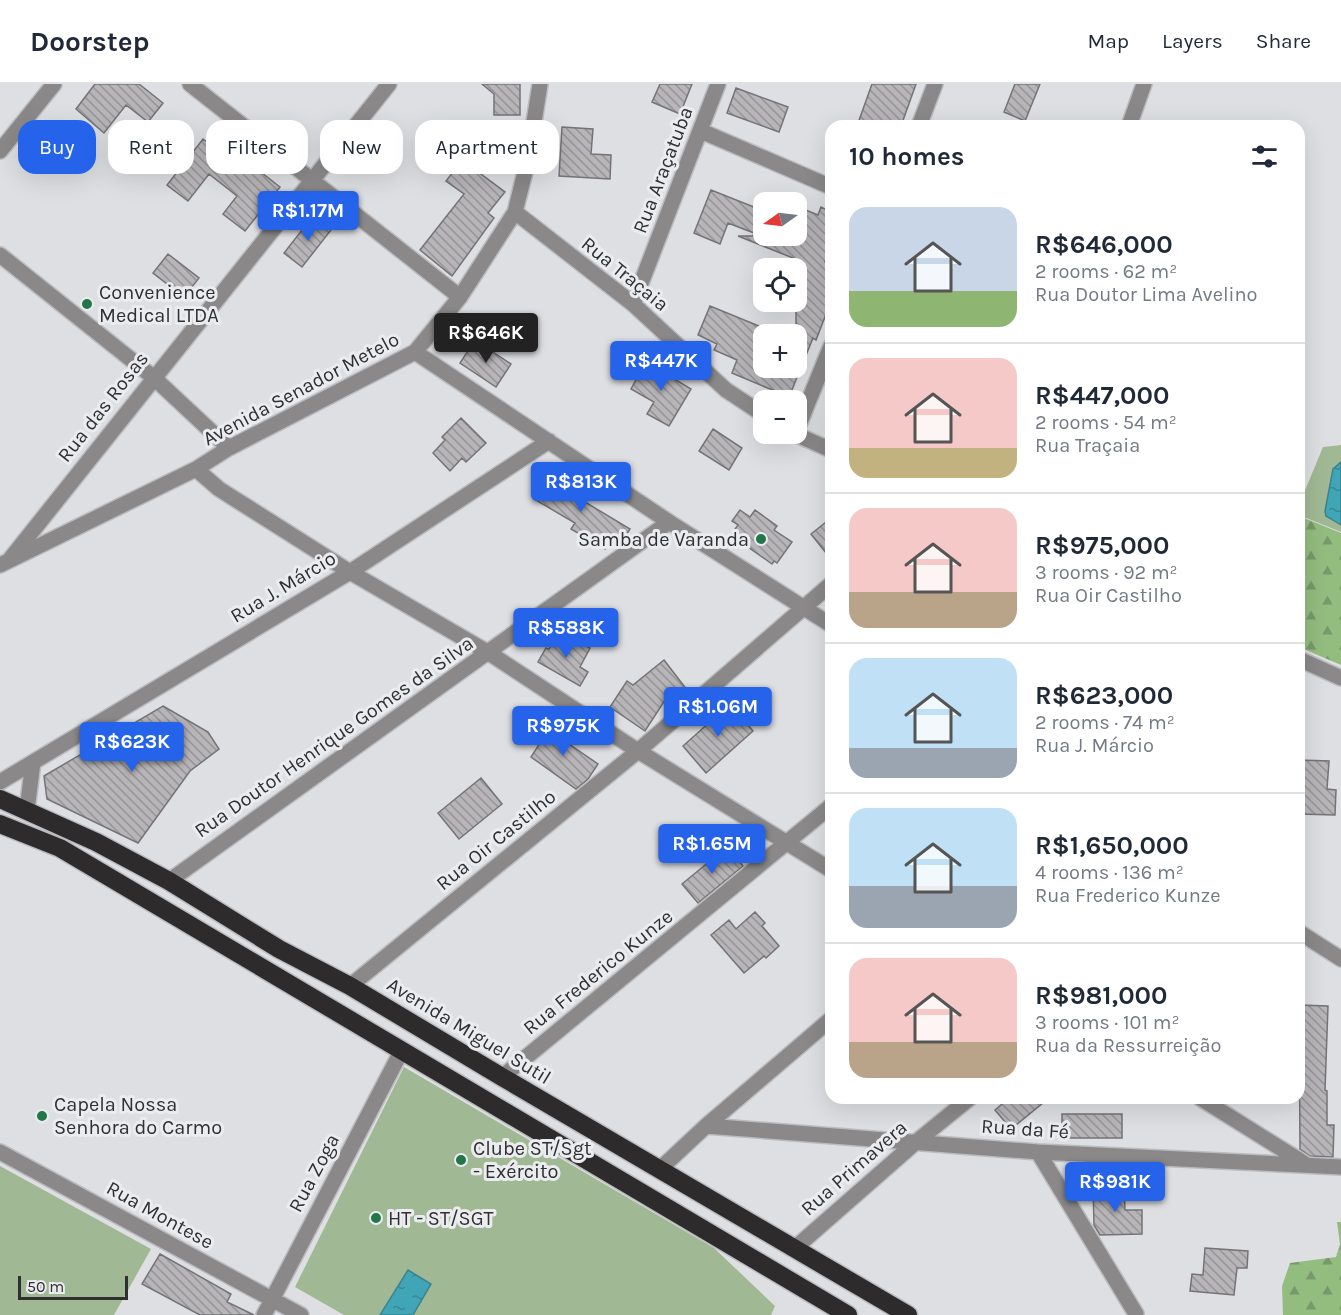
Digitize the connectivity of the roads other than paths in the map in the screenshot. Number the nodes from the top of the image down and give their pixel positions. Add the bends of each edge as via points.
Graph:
1 (54, 84) edge
2 (190, 84) edge
3 (389, 84) edge
4 (540, 84) edge
5 (718, 84) edge
6 (936, 84) edge
7 (1144, 84) edge
8 (921, 120) edge
9 (1130, 120) edge
10 (701, 131) junction
11 (0, 151) edge
12 (312, 181) junction
13 (825, 184) edge
14 (515, 212) junction
15 (0, 255) edge
16 (460, 297) junction
17 (633, 304) junction
18 (415, 352) junction
19 (825, 361) edge
20 (153, 377) junction
21 (807, 406) edge
22 (753, 408) edge
23 (807, 438) edge
24 (549, 441) junction
25 (825, 447) edge
26 (229, 448) junction
27 (196, 469) junction
28 (669, 522) junction
29 (4, 563) edge
30 (350, 572) junction
31 (825, 589) edge
32 (804, 608) junction
33 (825, 621) edge
34 (489, 653) junction
35 (1305, 662) edge
36 (1341, 678) edge
37 (639, 751) junction
38 (33, 762) junction
39 (0, 782) edge
40 (0, 799) edge
41 (27, 810) junction
42 (825, 811) edge
43 (0, 824) edge
44 (788, 842) junction
45 (825, 866) edge
46 (169, 880) junction
47 (1305, 936) edge
48 (1341, 959) edge
49 (350, 986) junction
50 (825, 1025) edge
51 (402, 1050) junction
52 (502, 1077) junction
53 (963, 1104) edge
54 (1210, 1104) edge
55 (706, 1126) junction
56 (916, 1142) junction
57 (0, 1152) edge
58 (1038, 1152) junction
59 (1307, 1165) junction
60 (1341, 1167) edge
61 (660, 1169) junction
62 (795, 1248) junction
63 (271, 1300) junction
64 (1136, 1314) edge
65 (264, 1315) edge
66 (301, 1315) edge
67 (848, 1315) edge
68 (908, 1315) edge

1 - 11 street
2 - 12 street
3 - 12 street, Rua das Rosas
4 - 14 street, Avenida Senador Metelo
5 - 10 street, Rua Araçatuba
6 - 8 street
7 - 9 street
10 - 13 street
10 - 17 street, Rua Araçatuba
12 - 16 street
12 - 20 street, Rua das Rosas
14 - 16 street, Avenida Senador Metelo
14 - 17 street, Rua Traçaia
15 - 20 street
16 - 18 street, Avenida Senador Metelo
17 - 22 street, Rua Traçaia via 726,390
18 - 24 street
18 - 26 street, Avenida Senador Metelo
19 - 21 street
20 - 26 street
20 - 29 street, Rua das Rosas
23 - 25 street
24 - 28 street
24 - 30 street, Rua J. Márcio
26 - 27 street, Avenida Senador Metelo
27 - 29 street, Avenida Senador Metelo
27 - 30 street via 219,489
28 - 32 street
28 - 34 street, Rua Doutor Henrique Gomes da Silva
30 - 34 street
30 - 38 street, Rua J. Márcio
31 - 32 street, Rua Oir Castilho
32 - 33 street
32 - 37 street, Rua Oir Castilho
34 - 37 street
34 - 46 street, Rua Doutor Henrique Gomes da Silva
35 - 36 street
37 - 44 street
37 - 49 street, Rua Oir Castilho
38 - 39 street, Rua J. Márcio
38 - 41 street
40 - 41 highway, Avenida Miguel Sutil
41 - 46 highway, Avenida Miguel Sutil
42 - 44 street, Rua Frederico Kunze
43 - 51 highway via 60,848
44 - 45 street
44 - 52 street, Rua Frederico Kunze
46 - 49 highway, Avenida Miguel Sutil via 279,949
47 - 48 street
49 - 52 highway, Avenida Miguel Sutil
50 - 55 street
51 - 63 street, Rua Zoga
51 - 67 highway
52 - 61 highway, Avenida Miguel Sutil
53 - 56 street, Rua Primavera
54 - 59 street
55 - 56 street, Rua da Fé
55 - 61 street
56 - 58 street, Rua da Fé
56 - 62 street, Rua Primavera
57 - 63 street, Rua Montese
58 - 59 street, Rua da Fé
58 - 64 street
59 - 60 street, Rua da Fé
61 - 62 highway, Avenida Miguel Sutil
62 - 68 highway, Avenida Miguel Sutil
63 - 65 street, Rua Zoga
63 - 66 street, Rua Montese

